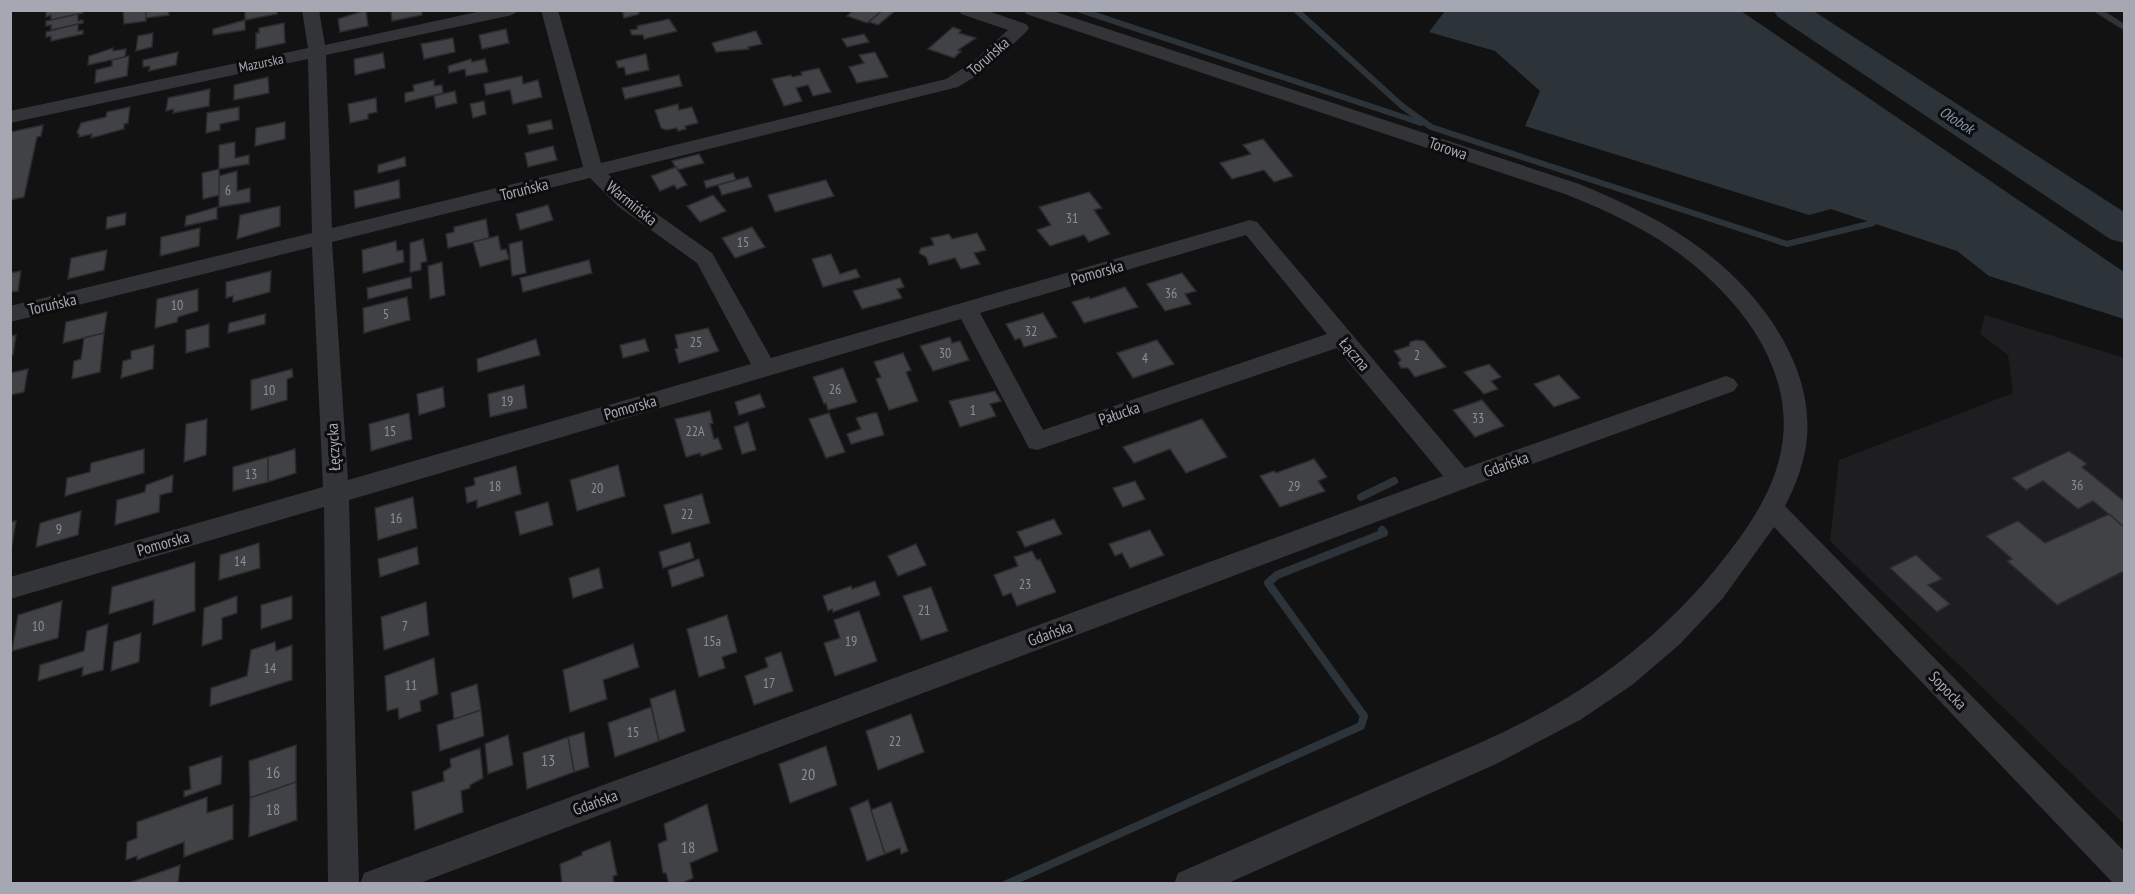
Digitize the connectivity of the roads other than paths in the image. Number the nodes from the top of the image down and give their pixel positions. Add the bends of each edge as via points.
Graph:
1 (310, 10) edge
2 (512, 10) edge
3 (549, 10) edge
4 (967, 10) edge
5 (1032, 10) edge
6 (317, 52) junction
7 (10, 117) edge
8 (594, 171) junction
9 (1250, 227) joint
10 (322, 240) junction
11 (967, 309) junction
12 (10, 314) edge
13 (1341, 338) junction
14 (765, 368) junction
15 (1726, 385) dead end
16 (1460, 480) junction
17 (336, 493) junction
18 (1772, 509) junction
19 (10, 588) edge
20 (2124, 872) edge
21 (344, 884) edge
22 (375, 884) edge
23 (1189, 884) edge

1 - 6 street, Łęczycka
2 - 6 street, Mazurska
3 - 8 street, Warmińska
4 - 8 street, Toruńska via 1020,28 986,62 952,83
5 - 18 street, Torowa via 1572,189 1620,207 1656,227 1694,253 1740,296 1765,328 1781,358 1792,387 1796,424 1793,459
6 - 7 street, Mazurska
6 - 10 street, Łęczycka
8 - 10 street, Toruńska
8 - 14 street, Warmińska via 626,202 705,258
9 - 11 street, Pomorska
9 - 13 street, Łączna
10 - 12 street, Toruńska
10 - 17 street, Łęczycka
11 - 13 street, Pałucka via 1037,441
11 - 14 street, Pomorska
13 - 16 street, Łączna
14 - 17 street, Pomorska
15 - 16 street, Gdańska
16 - 22 street, Gdańska
17 - 19 street, Pomorska
17 - 21 street, Łęczycka
18 - 20 street, Sopocka
18 - 23 street, Torowa via 1714,592 1678,628 1603,690 1518,739

